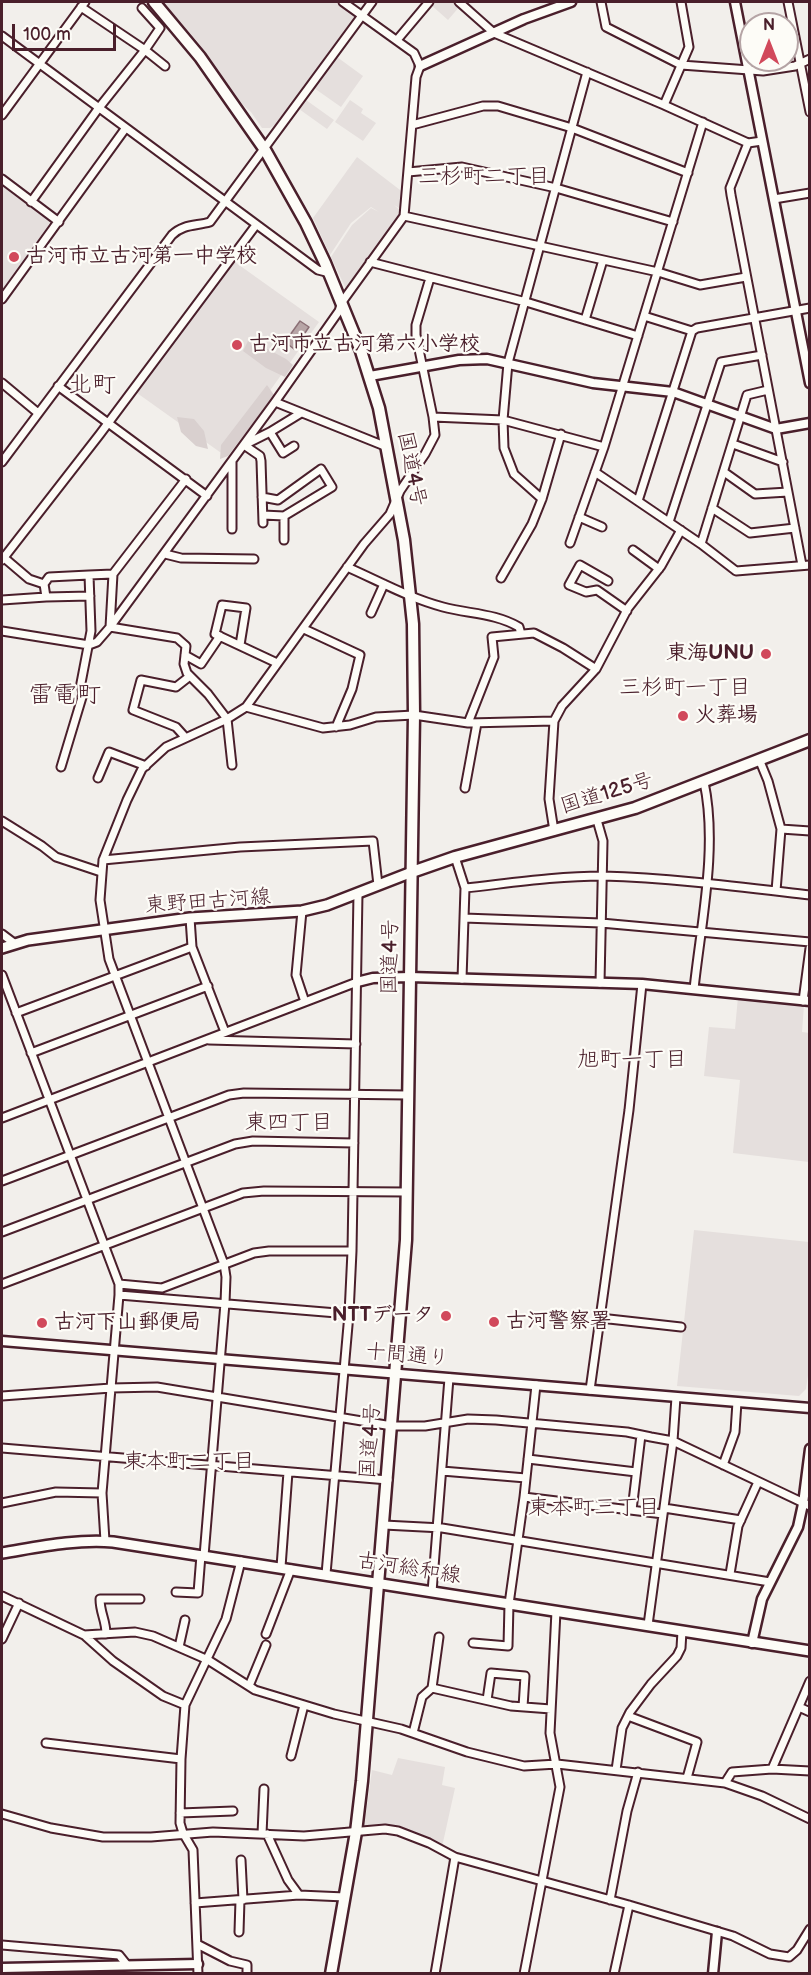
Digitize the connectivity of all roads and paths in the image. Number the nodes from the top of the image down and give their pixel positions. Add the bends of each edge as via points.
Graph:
1 (154, 2) edge
2 (343, 2) edge
3 (372, 2) edge
4 (429, 2) edge
5 (459, 2) edge
6 (571, 2) edge
7 (601, 2) edge
8 (681, 2) edge
9 (735, 2) edge
10 (788, 2) edge
11 (83, 4) edge
12 (142, 8) dead end
13 (362, 15) junction
14 (739, 22) edge
15 (494, 33) junction
16 (2, 36) edge
17 (397, 40) junction
18 (145, 50) junction
19 (810, 59) edge
20 (37, 64) junction
21 (800, 64) junction
22 (681, 65) junction
23 (165, 66) dead end
24 (420, 66) junction
25 (739, 70) edge
26 (587, 72) junction
27 (749, 72) edge
28 (664, 105) junction
29 (98, 109) junction
30 (810, 112) edge
31 (2, 115) edge
32 (703, 122) junction
33 (412, 125) junction
34 (572, 128) junction
35 (125, 129) junction
36 (762, 141) junction
37 (748, 143) junction
38 (265, 150) junction
39 (408, 172) junction
40 (688, 173) junction
41 (2, 179) edge
42 (556, 188) junction
43 (810, 193) edge
44 (774, 199) junction
45 (31, 202) junction
46 (225, 202) junction
47 (404, 216) junction
48 (59, 222) junction
49 (673, 222) junction
50 (256, 225) junction
51 (540, 247) junction
52 (603, 260) junction
53 (370, 262) junction
54 (658, 272) junction
55 (330, 273) junction
56 (746, 277) junction
57 (430, 278) junction
58 (2, 299) edge
59 (342, 302) junction
60 (526, 303) junction
61 (810, 308) edge
62 (795, 311) junction
63 (644, 316) junction
64 (754, 319) junction
65 (585, 320) junction
66 (692, 332) junction
67 (638, 336) junction
68 (762, 355) junction
69 (508, 363) junction
70 (421, 366) junction
71 (370, 376) junction
72 (2, 383) edge
73 (810, 383) edge
74 (58, 386) junction
75 (623, 386) junction
76 (768, 390) junction
77 (673, 392) junction
78 (275, 402) junction
79 (707, 405) junction
80 (302, 412) junction
81 (38, 413) junction
82 (433, 417) junction
83 (741, 417) junction
84 (502, 420) junction
85 (108, 422) junction
86 (810, 423) edge
87 (776, 429) junction
88 (270, 432) junction
89 (561, 434) junction
90 (733, 444) junction
91 (244, 445) junction
92 (294, 446) dead end
93 (387, 447) junction
94 (604, 447) junction
95 (2, 462) edge
96 (232, 462) junction
97 (783, 462) junction
98 (595, 472) junction
99 (724, 472) junction
100 (186, 479) junction
101 (788, 492) junction
102 (207, 496) junction
103 (262, 497) junction
104 (397, 499) junction
105 (542, 499) junction
106 (638, 501) junction
107 (712, 508) junction
108 (284, 516) junction
109 (579, 517) junction
110 (669, 522) junction
111 (602, 527) dead end
112 (795, 528) junction
113 (232, 529) dead end
114 (681, 530) junction
115 (284, 540) dead end
116 (570, 543) dead end
117 (701, 544) junction
118 (633, 550) dead end
119 (165, 554) junction
120 (2, 558) edge
121 (254, 559) dead end
122 (806, 565) edge
123 (347, 567) junction
124 (658, 569) junction
125 (113, 574) junction
126 (88, 575) junction
127 (501, 578) dead end
128 (608, 581) dead end
129 (44, 584) junction
130 (384, 584) junction
131 (90, 596) junction
132 (46, 597) junction
133 (411, 597) junction
134 (2, 600) edge
135 (627, 611) junction
136 (371, 613) dead end
137 (110, 627) junction
138 (303, 629) junction
139 (2, 631) edge
140 (521, 634) junction
141 (220, 636) junction
142 (89, 645) junction
143 (240, 645) junction
144 (185, 655) junction
145 (277, 663) junction
146 (596, 669) junction
147 (190, 676) junction
148 (246, 707) junction
149 (414, 715) junction
150 (227, 719) junction
151 (554, 721) junction
152 (468, 723) junction
153 (477, 723) junction
154 (336, 727) junction
155 (185, 737) junction
156 (810, 740) edge
157 (759, 759) junction
158 (232, 765) dead end
159 (146, 766) junction
160 (61, 767) dead end
161 (98, 778) dead end
162 (704, 782) junction
163 (465, 788) dead end
164 (597, 820) junction
165 (2, 821) edge
166 (781, 829) junction
167 (554, 831) junction
168 (810, 831) edge
169 (455, 857) junction
170 (103, 860) junction
171 (101, 872) junction
172 (412, 872) junction
173 (603, 876) junction
174 (706, 884) junction
175 (378, 885) junction
176 (465, 888) junction
177 (776, 891) junction
178 (358, 893) junction
179 (810, 895) edge
180 (302, 912) junction
181 (190, 918) junction
182 (464, 918) junction
183 (601, 923) junction
184 (105, 929) junction
185 (700, 932) junction
186 (2, 934) edge
187 (810, 942) edge
188 (14, 943) junction
189 (192, 947) junction
190 (2, 948) edge
191 (810, 948) edge
192 (2, 975) edge
193 (116, 975) junction
194 (410, 977) junction
195 (462, 979) junction
196 (357, 982) junction
197 (600, 983) junction
198 (642, 984) junction
199 (208, 986) junction
200 (694, 989) junction
201 (10, 997) junction
202 (2, 1000) edge
203 (806, 1001) edge
204 (305, 1002) junction
205 (16, 1013) junction
206 (130, 1016) junction
207 (225, 1032) junction
208 (206, 1039) junction
209 (356, 1044) junction
210 (31, 1053) junction
211 (148, 1062) junction
212 (355, 1094) junction
213 (408, 1095) junction
214 (48, 1100) junction
215 (2, 1118) edge
216 (169, 1118) junction
217 (354, 1143) junction
218 (69, 1155) junction
219 (185, 1162) junction
220 (2, 1181) edge
221 (353, 1192) junction
222 (407, 1192) junction
223 (87, 1200) junction
224 (203, 1209) junction
225 (2, 1232) edge
226 (104, 1245) junction
227 (352, 1251) junction
228 (224, 1264) junction
229 (2, 1284) edge
230 (118, 1284) junction
231 (119, 1295) junction
232 (225, 1303) junction
233 (349, 1314) junction
234 (600, 1318) junction
235 (681, 1327) dead end
236 (2, 1341) edge
237 (114, 1350) junction
238 (220, 1358) junction
239 (344, 1369) junction
240 (396, 1373) junction
241 (449, 1378) junction
242 (536, 1386) junction
243 (111, 1388) junction
244 (590, 1390) junction
245 (2, 1396) edge
246 (216, 1396) junction
247 (676, 1397) junction
248 (737, 1402) junction
249 (810, 1408) edge
250 (340, 1418) junction
251 (446, 1422) junction
252 (532, 1423) junction
253 (392, 1426) junction
254 (641, 1435) junction
255 (673, 1441) junction
256 (2, 1448) edge
257 (810, 1449) edge
258 (105, 1457) junction
259 (528, 1459) junction
260 (723, 1465) junction
261 (211, 1466) junction
262 (442, 1471) junction
263 (288, 1472) junction
264 (636, 1472) junction
265 (335, 1476) junction
266 (526, 1478) junction
267 (388, 1480) junction
268 (758, 1482) junction
269 (102, 1492) junction
270 (524, 1497) junction
271 (2, 1503) edge
272 (806, 1505) edge
273 (632, 1510) junction
274 (664, 1511) junction
275 (741, 1520) junction
276 (384, 1525) junction
277 (438, 1528) junction
278 (105, 1541) junction
279 (518, 1541) junction
280 (2, 1553) edge
281 (203, 1555) junction
282 (241, 1561) junction
283 (657, 1563) junction
284 (286, 1568) junction
285 (326, 1574) junction
286 (730, 1574) junction
287 (770, 1582) junction
288 (379, 1583) junction
289 (176, 1592) dead end
290 (432, 1592) junction
291 (2, 1596) edge
292 (140, 1599) dead end
293 (19, 1603) junction
294 (509, 1604) junction
295 (556, 1611) junction
296 (185, 1620) dead end
297 (648, 1625) junction
298 (682, 1631) junction
299 (106, 1634) junction
300 (266, 1634) dead end
301 (84, 1635) junction
302 (439, 1637) dead end
303 (2, 1639) edge
304 (752, 1642) junction
305 (473, 1643) dead end
306 (266, 1646) dead end
307 (179, 1647) junction
308 (810, 1651) edge
309 (208, 1660) junction
310 (810, 1682) edge
311 (249, 1686) junction
312 (432, 1688) junction
313 (487, 1700) junction
314 (185, 1705) junction
315 (304, 1705) junction
316 (523, 1707) junction
317 (799, 1707) junction
318 (551, 1709) junction
319 (810, 1712) edge
320 (628, 1716) junction
321 (368, 1722) junction
322 (413, 1733) junction
323 (46, 1743) dead end
324 (291, 1756) dead end
325 (181, 1759) junction
326 (557, 1764) junction
327 (772, 1769) junction
328 (616, 1770) junction
329 (810, 1771) edge
330 (638, 1772) junction
331 (687, 1778) junction
332 (725, 1783) junction
333 (264, 1789) dead end
334 (233, 1811) dead end
335 (180, 1813) junction
336 (2, 1814) edge
337 (810, 1819) edge
338 (356, 1832) junction
339 (183, 1833) junction
340 (265, 1834) junction
341 (455, 1857) junction
342 (241, 1860) dead end
343 (541, 1880) junction
344 (299, 1895) junction
345 (345, 1897) junction
346 (241, 1900) junction
347 (610, 1900) junction
348 (195, 1904) junction
349 (629, 1905) junction
350 (810, 1929) edge
351 (239, 1932) dead end
352 (717, 1932) junction
353 (197, 1944) junction
354 (2, 1945) edge
355 (127, 1965) junction
356 (2, 1968) edge
357 (198, 1969) edge
358 (247, 1974) edge
359 (331, 1974) edge
360 (435, 1974) edge
361 (524, 1974) edge
362 (614, 1974) edge
363 (713, 1974) edge

1 - 38 highway, 国道4号 via 200,57
2 - 13 street
3 - 13 street
4 - 17 street
5 - 15 street
6 - 15 street
7 - 22 street via 606,27
8 - 22 street via 689,46
9 - 14 street
10 - 21 street
11 - 18 street
11 - 20 street
12 - 18 street via 160,28
13 - 17 street
13 - 38 street
15 - 24 street
15 - 26 street
16 - 20 street
17 - 24 street via 414,53
18 - 23 street
18 - 29 street
19 - 21 street
20 - 29 street
20 - 31 street
21 - 30 street
22 - 25 street
22 - 28 street
24 - 33 street
26 - 28 street
26 - 34 street
27 - 36 street
28 - 32 street
29 - 35 street
29 - 45 street
32 - 37 street
32 - 40 street
33 - 34 street via 483,106 498,106
33 - 39 street
34 - 40 street
34 - 42 street
35 - 46 street
35 - 48 street
36 - 37 street
36 - 44 street
37 - 56 street via 730,188
38 - 46 street
38 - 55 highway, 国道4号
39 - 42 street via 462,167
39 - 47 street
40 - 49 street
41 - 45 street
42 - 49 street
42 - 51 street
43 - 44 street
44 - 62 street
45 - 48 street
46 - 50 street
46 - 74 street via 210,222 186,226 172,235
47 - 51 street
47 - 53 street
48 - 58 street
49 - 54 street
50 - 55 street via 318,270
50 - 85 street
51 - 52 street
51 - 60 street
52 - 54 street
52 - 65 street
53 - 57 street
53 - 59 street
54 - 56 street via 700,285
54 - 63 street
55 - 59 highway, 国道4号
56 - 64 street
57 - 60 street
57 - 70 street via 416,325
59 - 71 highway, 国道4号
59 - 78 street
60 - 65 street
60 - 69 street
61 - 62 street
62 - 64 street
62 - 73 street
63 - 66 street
63 - 67 street
64 - 66 street
64 - 68 street
65 - 67 street
66 - 77 street
67 - 75 street
68 - 76 street
68 - 79 street via 721,362
69 - 70 street via 473,359
69 - 75 street
69 - 84 street
70 - 71 street
70 - 82 street
71 - 93 highway, 国道4号
72 - 81 street
74 - 81 street
74 - 85 street
75 - 77 street
75 - 94 street
76 - 83 street via 747,395
76 - 87 street
77 - 79 street
77 - 106 street
78 - 80 street
78 - 91 street
79 - 83 street
79 - 110 street
80 - 88 street
80 - 93 street
81 - 95 street
82 - 84 street
82 - 104 street via 435,435
83 - 87 street
83 - 90 street
84 - 89 street
84 - 105 street via 504,448 514,474
85 - 100 street
85 - 120 street
86 - 87 street
87 - 97 street
88 - 91 street
88 - 92 street via 283,453
89 - 94 street
89 - 105 street
90 - 97 street
90 - 99 street
91 - 96 street
91 - 103 street via 260,456
93 - 104 highway, 国道4号
94 - 98 street
96 - 102 street
96 - 113 street
97 - 101 street
98 - 106 street
98 - 109 street
99 - 101 street via 755,494
99 - 107 street
100 - 102 street
100 - 125 street
101 - 112 street
102 - 119 street
103 - 108 street via 263,519
103 - 108 street via 278,500 321,469 332,487
104 - 123 street via 390,514
104 - 133 highway, 国道4号
105 - 127 street
106 - 110 street
107 - 112 street via 750,534
107 - 117 street
108 - 115 street
109 - 111 street
109 - 116 street
110 - 114 street
112 - 122 street
114 - 117 street
114 - 124 street
117 - 122 street via 736,571
118 - 124 street
119 - 121 street via 181,558
119 - 137 street
120 - 129 street via 29,579
123 - 130 street
123 - 138 street
124 - 135 street
125 - 126 street
125 - 137 street
126 - 129 street via 49,577
126 - 131 street
128 - 135 street via 580,565 569,585 586,592 597,590
129 - 132 street
130 - 133 street
130 - 136 street
131 - 132 street
131 - 142 street
132 - 134 street
133 - 140 street via 496,616 519,627
133 - 149 highway, 国道4号
135 - 146 street
137 - 142 street
137 - 144 street via 177,638 186,646
138 - 145 street
138 - 154 street via 360,655 352,689
139 - 142 street
140 - 146 street via 534,633
140 - 152 street via 492,637 494,657
141 - 143 street
141 - 143 street via 215,634 222,605 246,608
141 - 144 street via 201,664
142 - 160 street via 81,683 83,694
143 - 145 street
144 - 147 street via 184,664
145 - 148 street
146 - 151 street via 562,706
147 - 150 street
147 - 155 street via 176,687 141,680 133,710 176,727
148 - 150 street
148 - 154 street via 324,728
149 - 152 street
149 - 154 street via 376,717
149 - 172 highway, 国道4号
150 - 155 street
150 - 158 street
151 - 153 street
151 - 167 street via 549,799
152 - 153 street
153 - 163 street
155 - 159 street via 157,753
156 - 157 highway, 国道125号
157 - 162 highway, 国道125号
157 - 166 street
159 - 161 street via 109,752
159 - 170 street via 127,800
162 - 164 highway, 国道125号
162 - 174 street via 710,835
164 - 167 highway, 国道125号
164 - 173 street via 603,841
165 - 171 street via 56,857
166 - 168 street
166 - 177 street
167 - 169 highway, 国道125号
169 - 172 highway, 国道125号
169 - 176 street
170 - 171 street
170 - 175 street via 240,847 373,841
171 - 184 street
172 - 175 main road, 東野田古河線
172 - 194 highway, 国道4号
173 - 174 street
173 - 176 street
173 - 183 street
174 - 177 street
174 - 185 street
175 - 178 main road, 東野田古河線
176 - 182 street
177 - 179 street
178 - 180 main road, 東野田古河線
178 - 196 street
180 - 181 main road, 東野田古河線
180 - 204 street via 296,975
181 - 184 main road, 東野田古河線
181 - 189 street
182 - 183 street
182 - 195 street
183 - 185 street
183 - 197 street
184 - 188 main road, 東野田古河線
184 - 193 street
185 - 187 street
185 - 200 street
186 - 188 street
188 - 190 main road, 東野田古河線
189 - 193 street
189 - 199 street
191 - 203 street
192 - 201 street
193 - 205 street
193 - 206 street
194 - 195 street
194 - 196 street
194 - 213 highway, 国道4号
195 - 197 street
196 - 204 street
196 - 209 street
197 - 198 street
198 - 200 street
198 - 234 street
199 - 206 street
199 - 207 street
200 - 203 street
201 - 202 street
201 - 205 street
204 - 207 street
205 - 210 street
206 - 210 street
206 - 211 street
207 - 208 street
208 - 209 street
208 - 211 street
209 - 212 street
210 - 214 street
211 - 214 street
211 - 216 street
212 - 213 street
212 - 216 street via 236,1094
212 - 217 street
213 - 222 highway, 国道4号
214 - 215 street
214 - 218 street
216 - 218 street
216 - 219 street
217 - 219 street via 244,1142
217 - 221 street
218 - 220 street
218 - 223 street
219 - 223 street
219 - 224 street
221 - 222 street
221 - 224 street via 243,1193
221 - 227 street
222 - 240 highway, 国道4号
223 - 225 street
223 - 226 street
224 - 226 street
224 - 228 street
226 - 229 street
226 - 230 street
227 - 228 street via 269,1251
227 - 233 street
228 - 230 street via 162,1288
228 - 232 street
230 - 231 street
231 - 232 street
231 - 237 street
232 - 233 street
232 - 238 street
233 - 239 street
234 - 235 street
234 - 244 street
236 - 237 street, 十間通り
237 - 238 street, 十間通り
237 - 243 street
238 - 239 street, 十間通り
238 - 246 street
239 - 240 street, 十間通り
239 - 250 street
240 - 241 street, 十間通り
240 - 253 highway, 国道4号
241 - 242 street, 十間通り
241 - 251 street
242 - 244 street, 十間通り
242 - 252 street
243 - 245 street
243 - 246 street via 166,1388
243 - 258 street
244 - 247 street, 十間通り
246 - 250 street
246 - 261 street
247 - 248 street, 十間通り
247 - 255 street
248 - 249 street, 十間通り
248 - 260 street via 735,1432
250 - 253 street
250 - 265 street
251 - 252 street via 468,1419
251 - 253 street
251 - 262 street
252 - 254 street
252 - 259 street
253 - 267 highway, 国道4号
254 - 255 street
254 - 264 street
255 - 260 street
255 - 274 street
256 - 258 street
257 - 272 street
258 - 261 street
258 - 269 street
259 - 264 street
259 - 266 street
260 - 268 street
261 - 263 street
261 - 281 street
262 - 266 street
262 - 277 street
263 - 265 street
263 - 284 street
264 - 273 street
265 - 267 street
265 - 285 street
266 - 270 street
267 - 276 highway, 国道4号
268 - 272 street
268 - 275 street
269 - 271 street via 56,1492
269 - 278 street
270 - 273 street
270 - 279 street
272 - 287 street via 794,1538
273 - 274 street
274 - 275 street
274 - 283 street
275 - 286 street
276 - 277 street
276 - 288 highway, 国道4号
277 - 279 street
277 - 290 street
278 - 280 main road, 古河総和線
278 - 281 main road, 古河総和線
279 - 283 street
279 - 294 street
281 - 282 main road, 古河総和線
281 - 289 street via 198,1593
282 - 284 main road, 古河総和線
282 - 309 street via 226,1619
283 - 286 street
283 - 297 street
284 - 285 main road, 古河総和線
284 - 300 street
285 - 288 main road, 古河総和線
286 - 287 street
287 - 304 street via 758,1609
288 - 290 main road, 古河総和線
288 - 321 highway, 国道4号
290 - 294 main road, 古河総和線
291 - 293 street
292 - 299 street via 100,1599
293 - 301 street
293 - 303 street
294 - 295 main road, 古河総和線
294 - 305 street via 508,1646
295 - 297 main road, 古河総和線
295 - 318 street
296 - 307 street
297 - 298 main road, 古河総和線
298 - 304 main road, 古河総和線
298 - 320 street via 677,1656
299 - 301 street
299 - 307 street via 135,1632
301 - 314 street via 113,1661 164,1696
302 - 312 street
304 - 308 main road, 古河総和線
306 - 311 street
307 - 309 street
309 - 311 street
309 - 314 street
310 - 317 street
311 - 315 street
312 - 313 street
312 - 322 street via 422,1696
313 - 316 street
313 - 316 street via 491,1673 525,1676
314 - 325 street
315 - 321 street
315 - 324 street
316 - 318 street
317 - 319 street
317 - 327 street
318 - 326 street via 550,1733
320 - 328 street via 622,1728
320 - 331 street via 697,1742
321 - 322 street
321 - 338 highway, 国道4号
322 - 326 street via 524,1766
323 - 325 street
325 - 335 street
326 - 328 street
326 - 343 street via 560,1787
327 - 329 street
327 - 332 street via 732,1772
328 - 330 street
330 - 331 street
330 - 347 street
331 - 332 street
332 - 337 street
333 - 340 street
334 - 335 street
335 - 339 street
336 - 339 street via 94,1836
338 - 340 street
338 - 341 street via 398,1831
338 - 345 highway, 国道4号
339 - 340 street
339 - 348 street via 193,1850
340 - 344 street
341 - 343 street
341 - 360 street
342 - 346 street
343 - 347 street
343 - 361 street
344 - 345 street
344 - 346 street
345 - 359 highway, 国道4号
346 - 348 street
346 - 351 street
347 - 349 street
348 - 353 street
349 - 352 street
349 - 362 street
350 - 352 street via 789,1957 770,1954
352 - 363 street
353 - 357 street
353 - 358 street via 247,1965
354 - 355 street via 119,1955
355 - 356 street
355 - 357 street

